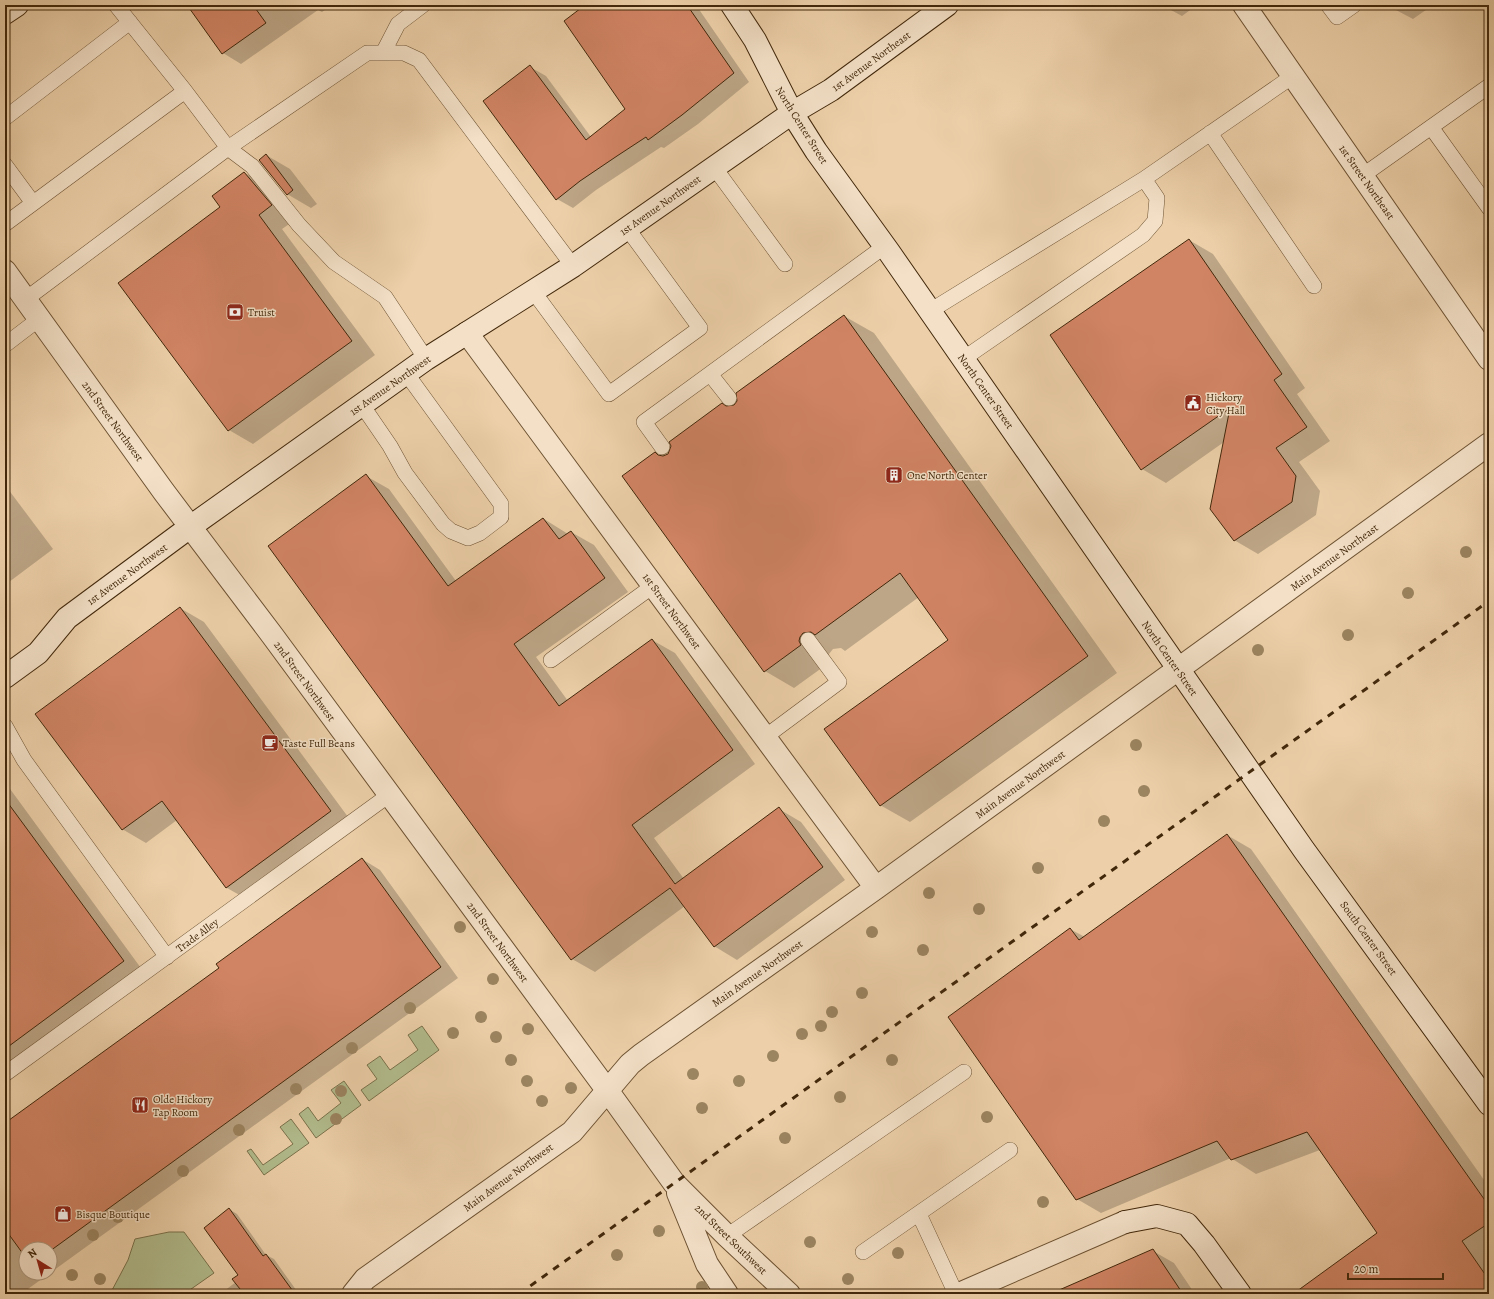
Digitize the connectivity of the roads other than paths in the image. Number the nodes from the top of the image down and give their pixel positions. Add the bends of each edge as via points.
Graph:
1 (17, 5) edge
2 (116, 5) edge
3 (424, 5) edge
4 (732, 5) edge
5 (947, 5) edge
6 (1244, 5) edge
7 (1328, 5) edge
8 (1354, 5) edge
9 (5, 13) edge
10 (130, 22) junction
11 (383, 53) junction
12 (1293, 76) junction
13 (1489, 86) edge
14 (185, 91) junction
15 (792, 113) junction
16 (5, 118) edge
17 (1432, 127) junction
18 (1210, 133) junction
19 (228, 148) junction
20 (5, 165) edge
21 (714, 168) junction
22 (1362, 176) junction
23 (1144, 179) junction
24 (33, 203) junction
25 (1489, 208) edge
26 (5, 224) edge
27 (627, 228) junction
28 (885, 246) junction
29 (785, 264) dead end
30 (573, 266) junction
31 (5, 270) edge
32 (1314, 286) dead end
33 (533, 291) junction
34 (26, 299) junction
35 (930, 311) junction
36 (39, 319) junction
37 (467, 333) junction
38 (5, 345) edge
39 (426, 359) junction
40 (963, 359) junction
41 (1489, 359) edge
42 (406, 373) junction
43 (710, 374) junction
44 (728, 398) dead end
45 (362, 405) junction
46 (1489, 444) edge
47 (662, 447) dead end
48 (190, 527) junction
49 (653, 586) junction
50 (808, 640) dead end
51 (551, 660) dead end
52 (1178, 670) junction
53 (5, 677) edge
54 (5, 726) edge
55 (765, 738) junction
56 (1249, 771) joint
57 (389, 795) junction
58 (876, 888) junction
59 (167, 956) junction
60 (964, 1072) dead end
61 (5, 1074) edge
62 (607, 1090) junction
63 (1489, 1104) edge
64 (1010, 1150) dead end
65 (674, 1183) junction
66 (919, 1214) junction
67 (727, 1236) junction
68 (863, 1252) dead end
69 (353, 1294) edge
70 (727, 1294) edge
71 (789, 1294) edge
72 (958, 1294) edge
73 (1240, 1294) edge

1 - 9 street
2 - 10 lane
3 - 11 lane via 398,24
4 - 15 street, North Center Street via 755,40
5 - 15 street, 1st Avenue Northeast via 831,90
6 - 12 street, 1st Street Northeast
7 - 8 lane via 1337,17
10 - 14 lane
10 - 16 lane
11 - 19 lane via 367,53
11 - 30 lane via 404,53 419,60
12 - 18 lane
12 - 22 street, 1st Street Northeast
13 - 17 lane
14 - 19 lane
14 - 24 lane
15 - 21 street, 1st Avenue Northwest
15 - 28 street, North Center Street via 816,151
17 - 22 lane
17 - 25 lane
18 - 23 lane
18 - 32 lane
19 - 34 lane
19 - 39 lane via 252,166 299,225 334,262 385,298
20 - 24 lane
21 - 27 street, 1st Avenue Northwest
21 - 29 lane
22 - 41 street, 1st Street Northeast
23 - 35 lane
23 - 40 lane via 1157,198 1155,221 1143,235
24 - 26 lane
27 - 30 street, 1st Avenue Northwest
27 - 33 lane via 700,328 609,394
28 - 35 street, North Center Street
28 - 43 lane
30 - 33 street, 1st Avenue Northwest
31 - 34 street, 2nd Street Northwest
33 - 37 street, 1st Avenue Northwest
34 - 36 street, 2nd Street Northwest
35 - 40 street, North Center Street
36 - 38 lane
36 - 48 street, 2nd Street Northwest
37 - 39 street, 1st Avenue Northwest
37 - 49 street, 1st Street Northwest
39 - 42 street, 1st Avenue Northwest
40 - 52 street, North Center Street
42 - 45 street, 1st Avenue Northwest
42 - 45 lane via 502,504 501,516 480,533 468,538 451,531 443,524 405,473
43 - 44 lane
43 - 47 lane via 644,422
45 - 48 street, 1st Avenue Northwest
46 - 52 street, Main Avenue Northeast
48 - 53 street, 1st Avenue Northwest via 67,618 38,653
48 - 57 street, 2nd Street Northwest
49 - 51 lane
49 - 55 street, 1st Street Northwest
50 - 55 lane via 839,682
52 - 56 street, North Center Street
52 - 58 street, Main Avenue Northwest
54 - 59 lane via 24,760
55 - 58 street, 1st Street Northwest
56 - 63 street, South Center Street
57 - 59 lane, Trade Alley
57 - 62 street, 2nd Street Northwest
58 - 62 street, Main Avenue Northwest via 641,1055
59 - 61 lane, Trade Alley
60 - 67 lane
62 - 65 street, 2nd Street Southwest
62 - 69 street, Main Avenue Northwest via 572,1132 365,1279
64 - 66 lane
65 - 67 street, 2nd Street Southwest
65 - 70 street, 2nd Street Southwest via 707,1264
66 - 68 lane
66 - 72 lane
67 - 71 street, 2nd Street Southwest
72 - 73 street via 1125,1222 1157,1216 1187,1224

